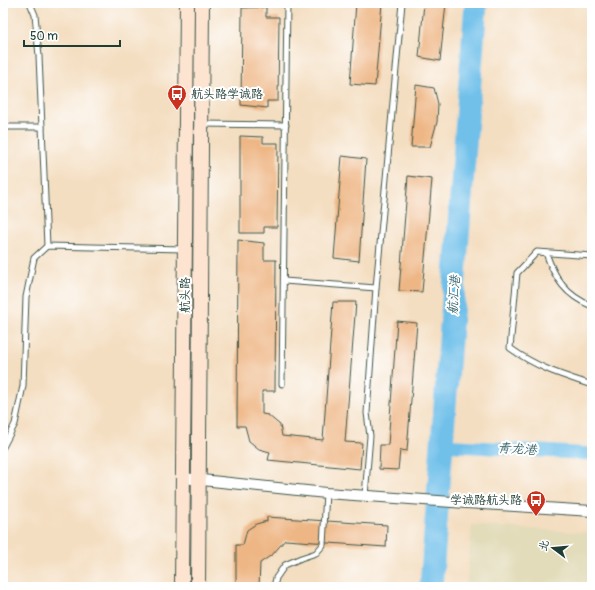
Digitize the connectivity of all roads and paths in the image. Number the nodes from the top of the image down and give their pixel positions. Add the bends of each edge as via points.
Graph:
1 (30, 3) edge
2 (187, 3) edge
3 (202, 3) edge
4 (287, 3) edge
5 (402, 3) edge
6 (201, 124) junction
7 (286, 125) junction
8 (3, 127) edge
9 (42, 127) junction
10 (47, 246) junction
11 (185, 249) junction
12 (546, 253) junction
13 (592, 256) edge
14 (284, 281) junction
15 (376, 288) junction
16 (592, 306) edge
17 (282, 384) dead end
18 (592, 385) edge
19 (3, 447) edge
20 (183, 478) junction
21 (199, 479) junction
22 (326, 493) junction
23 (365, 496) junction
24 (592, 511) edge
25 (182, 587) edge
26 (198, 587) edge
27 (274, 587) edge

1 - 9 lane via 35,15 39,56
2 - 11 main road, 航头路
3 - 6 main road, 航头路
4 - 7 lane
5 - 15 lane
6 - 7 lane
6 - 21 main road, 航头路
7 - 14 lane
8 - 9 lane
9 - 10 lane
10 - 11 lane
10 - 19 lane via 34,258 26,297 23,386 15,424
11 - 20 main road, 航头路
12 - 13 lane
12 - 16 lane via 552,271 567,291
12 - 18 lane via 537,252 517,273 510,348 544,369
14 - 15 lane
14 - 17 lane
15 - 23 lane via 367,413 370,436
20 - 21 street
20 - 25 main road, 航头路
21 - 22 street
21 - 26 main road, 航头路
22 - 23 street
22 - 27 lane via 323,545 316,553 285,565 276,578
23 - 24 street

